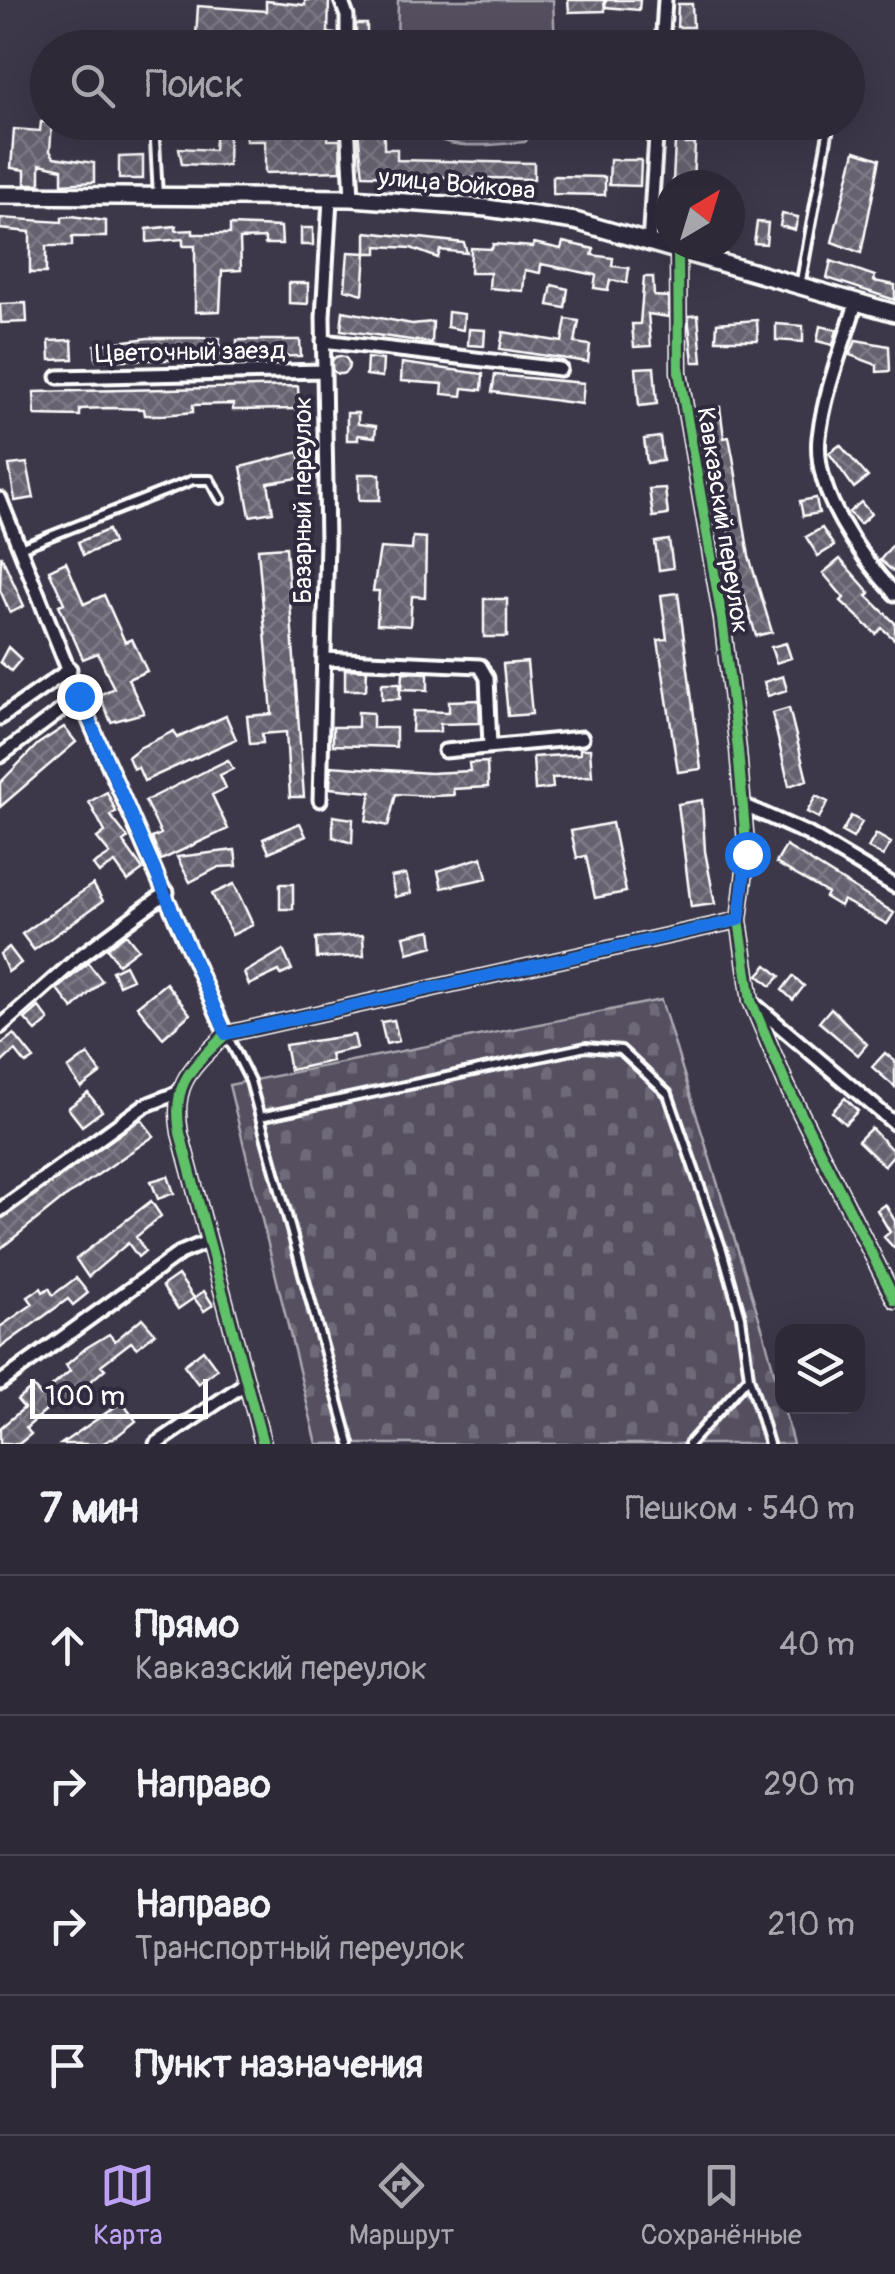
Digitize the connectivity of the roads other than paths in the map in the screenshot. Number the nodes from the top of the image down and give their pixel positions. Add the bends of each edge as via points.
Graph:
1 (340, 0) edge
2 (665, 0) edge
3 (347, 30) edge
4 (663, 30) edge
5 (155, 140) edge
6 (349, 140) edge
7 (656, 140) edge
8 (827, 140) edge
9 (0, 195) edge
10 (158, 198) junction
11 (352, 198) junction
12 (330, 199) junction
13 (648, 244) junction
14 (655, 246) edge
15 (678, 260) edge
16 (706, 260) edge
17 (800, 287) junction
18 (856, 304) junction
19 (895, 313) edge
20 (323, 340) junction
21 (560, 369) dead end
22 (324, 371) junction
23 (58, 377) dead end
24 (0, 499) edge
25 (220, 499) dead end
26 (20, 548) junction
27 (895, 594) edge
28 (324, 659) junction
29 (70, 669) junction
30 (79, 696) junction
31 (0, 718) edge
32 (582, 738) dead end
33 (490, 746) junction
34 (445, 750) dead end
35 (0, 756) edge
36 (320, 800) dead end
37 (743, 805) junction
38 (895, 886) edge
39 (167, 892) junction
40 (739, 920) junction
41 (751, 1001) junction
42 (0, 1027) edge
43 (226, 1034) junction
44 (177, 1093) junction
45 (260, 1117) junction
46 (895, 1124) edge
47 (0, 1210) edge
48 (209, 1241) junction
49 (895, 1300) edge
50 (749, 1377) junction
51 (0, 1383) edge
52 (246, 1383) junction
53 (156, 1444) edge
54 (263, 1444) edge
55 (350, 1444) edge
56 (689, 1444) edge
57 (769, 1444) edge

1 - 3 street
2 - 4 street
5 - 10 lane
6 - 11 street
7 - 13 street
8 - 17 lane
9 - 10 street, улица Войкова
10 - 12 street, улица Войкова
11 - 12 street, улица Войкова
11 - 13 street, улица Войкова via 575,221
12 - 20 street, Базарный переулок
13 - 14 street, улица Войкова
15 - 37 street, Кавказский переулок via 679,372 722,619
16 - 17 street, улица Войкова
17 - 18 street, улица Войкова
18 - 19 street, улица Войкова
18 - 27 street via 819,439 821,463 854,541
20 - 21 street
20 - 22 street, Базарный переулок
22 - 23 street, Цветочный заезд
22 - 28 street, Базарный переулок
24 - 26 street
25 - 26 lane via 210,480 194,480
26 - 29 street
28 - 33 street via 480,666 487,678
28 - 36 street, Базарный переулок
29 - 30 street
29 - 31 street
30 - 35 street
30 - 39 street
32 - 33 street
33 - 34 street
37 - 38 street
37 - 40 street, Кавказский переулок via 747,854
39 - 42 street
39 - 43 street
40 - 41 street, Кавказский переулок
40 - 43 street
41 - 46 street
41 - 49 street, Кавказский переулок
43 - 44 street
43 - 45 lane
44 - 47 street via 144,1106
44 - 48 street via 180,1134
45 - 50 lane via 586,1046 620,1050 668,1094 722,1250
45 - 55 lane
48 - 51 street via 137,1282
48 - 52 street
50 - 56 lane
50 - 57 lane
52 - 53 street
52 - 54 street

